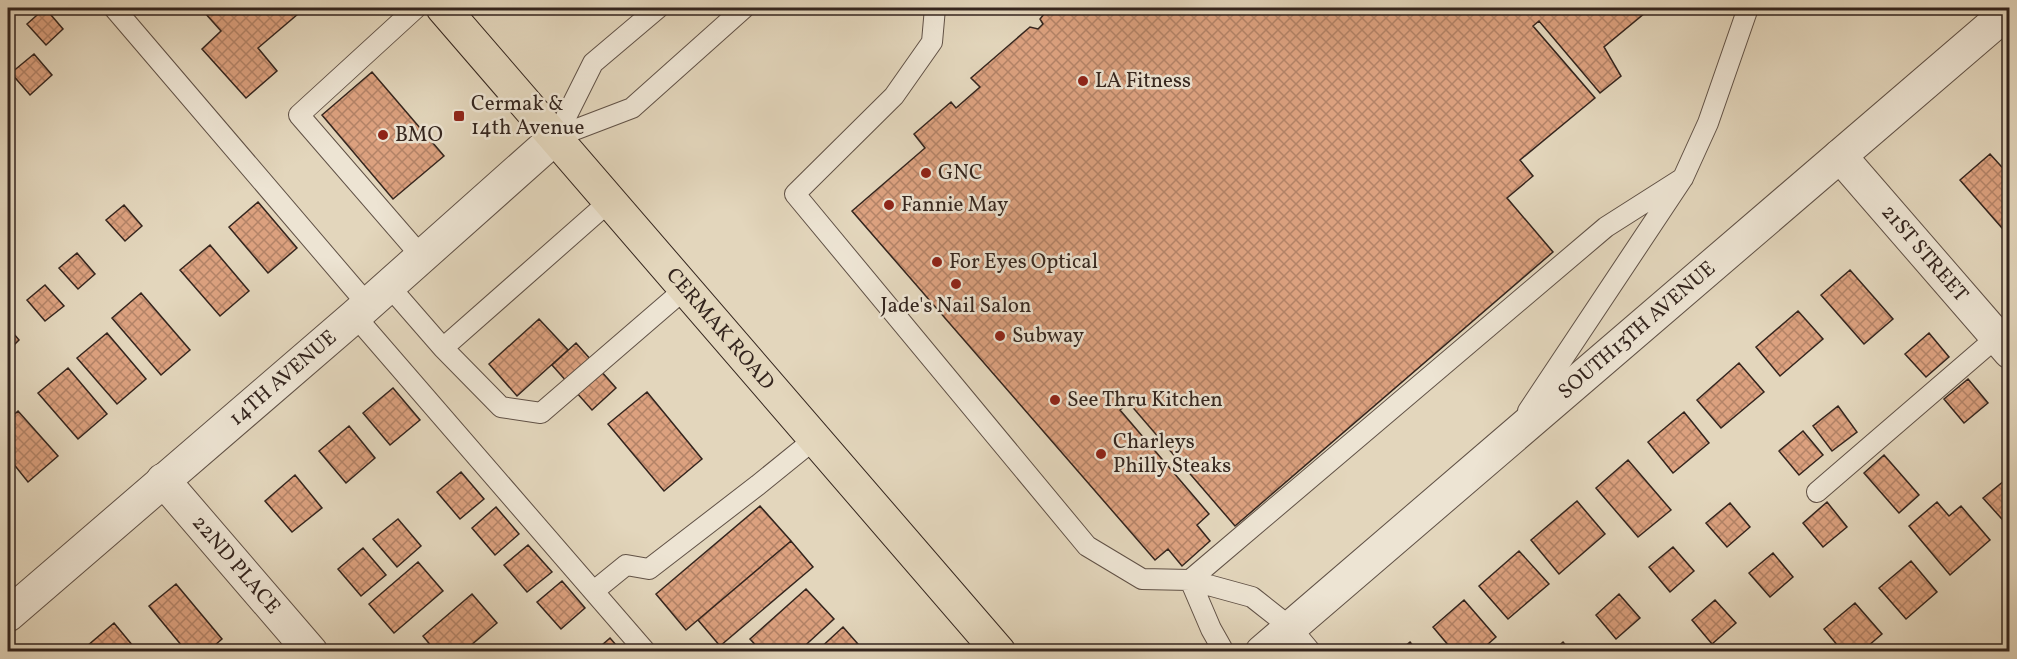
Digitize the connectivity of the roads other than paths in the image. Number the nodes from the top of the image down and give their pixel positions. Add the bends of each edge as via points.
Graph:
1 (114, 8) edge
2 (416, 8) edge
3 (443, 8) edge
4 (658, 8) edge
5 (744, 8) edge
6 (935, 8) edge
7 (1749, 8) edge
8 (2010, 10) edge
9 (556, 137) junction
10 (1840, 156) junction
11 (1683, 178) junction
12 (611, 200) junction
13 (422, 257) junction
14 (686, 288) junction
15 (370, 302) junction
16 (2003, 344) edge
17 (443, 348) junction
18 (816, 438) junction
19 (1509, 440) junction
20 (163, 480) junction
21 (1817, 492) dead end
22 (1190, 580) junction
23 (594, 591) junction
24 (8, 615) edge
25 (1300, 639) edge
26 (310, 651) edge
27 (646, 651) edge
28 (999, 651) edge
29 (1224, 651) edge
30 (1262, 651) edge

1 - 15 lane
2 - 13 lane via 299,115
3 - 9 main road, CERMAK ROAD
4 - 9 lane via 593,63
5 - 9 lane via 632,108
6 - 22 lane via 932,42 894,96 795,194 1087,546 1142,579
7 - 11 lane via 1708,123
8 - 10 street, SOUTH13TH AVENUE
9 - 12 main road, CERMAK ROAD
9 - 13 street, 14TH AVENUE
10 - 16 street, 21ST STREET
10 - 19 street, SOUTH13TH AVENUE
11 - 19 lane
11 - 22 lane via 1606,227
12 - 14 main road, CERMAK ROAD
12 - 17 lane
13 - 15 street, 14TH AVENUE
14 - 17 lane via 542,413 501,407
14 - 18 main road, CERMAK ROAD
15 - 17 lane
15 - 20 street, 14TH AVENUE
15 - 23 lane
16 - 21 lane
18 - 23 lane via 649,569 626,565
18 - 28 main road, CERMAK ROAD
19 - 25 street, SOUTH13TH AVENUE
20 - 24 street, 14TH AVENUE
20 - 26 street, 22ND PLACE
22 - 25 lane via 1252,597
22 - 29 lane
23 - 27 lane
25 - 30 street, SOUTH13TH AVENUE

